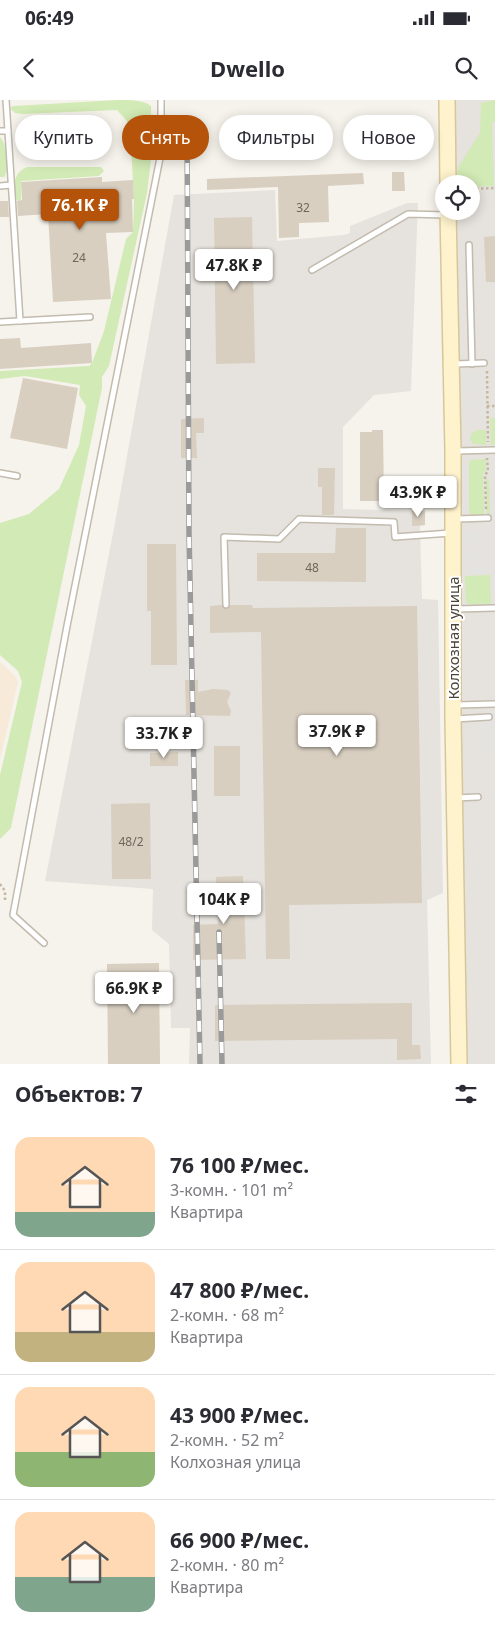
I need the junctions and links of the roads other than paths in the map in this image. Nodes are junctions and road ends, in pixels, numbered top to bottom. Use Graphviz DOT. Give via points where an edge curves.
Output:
graph roads {
  1 [pos="6,100"];
  2 [pos="161,100"];
  3 [pos="447,100"];
  4 [pos="8,130"];
  5 [pos="0,131"];
  6 [pos="448,175"];
  7 [pos="12,185"];
  8 [pos="0,186"];
  9 [pos="435,213"];
  10 [pos="448,220"];
  11 [pos="469,245"];
  12 [pos="312,270"];
  13 [pos="90,317"];
  14 [pos="20,321"];
  15 [pos="0,322"];
  16 [pos="484,363"];
  17 [pos="451,364"];
  18 [pos="472,364"];
  19 [pos="495,450"];
  20 [pos="453,451"];
  21 [pos="0,472"];
  22 [pos="17,476"];
  23 [pos="487,518"];
  24 [pos="452,526"];
  25 [pos="226,605"];
  26 [pos="495,608"];
  27 [pos="453,609"];
  28 [pos="495,704"];
  29 [pos="453,712"];
  30 [pos="489,717"];
  31 [pos="478,797"];
  32 [pos="454,798"];
  33 [pos="44,943"];
  34 [pos="459,1064"];
  1 -- 4 [label="lane"];
  2 -- 33 [label="lane" via="161,153 13,915"];
  3 -- 6 [label="street"];
  4 -- 5 [label="lane"];
  4 -- 7 [label="lane"];
  7 -- 8 [label="lane"];
  7 -- 14 [label="lane"];
  9 -- 12 [label="lane" via="408,214"];
  10 -- 17 [label="street, Колхозная улица"];
  11 -- 18 [label="lane"];
  13 -- 14 [label="lane"];
  14 -- 15 [label="lane"];
  16 -- 18 [label="lane"];
  17 -- 18 [label="lane"];
  17 -- 20 [label="street, Колхозная улица"];
  19 -- 20 [label="lane"];
  20 -- 24 [label="street, Колхозная улица"];
  21 -- 22 [label="lane"];
  23 -- 24 [label="lane"];
  24 -- 25 [label="lane" via="395,537 394,522 299,519 279,538 224,537"];
  24 -- 27 [label="street, Колхозная улица"];
  26 -- 27 [label="lane"];
  27 -- 29 [label="street, Колхозная улица"];
  28 -- 29 [label="lane"];
  29 -- 30 [label="lane"];
  29 -- 32 [label="street, Колхозная улица"];
  31 -- 32 [label="lane"];
  32 -- 34 [label="street, Колхозная улица"];
}
